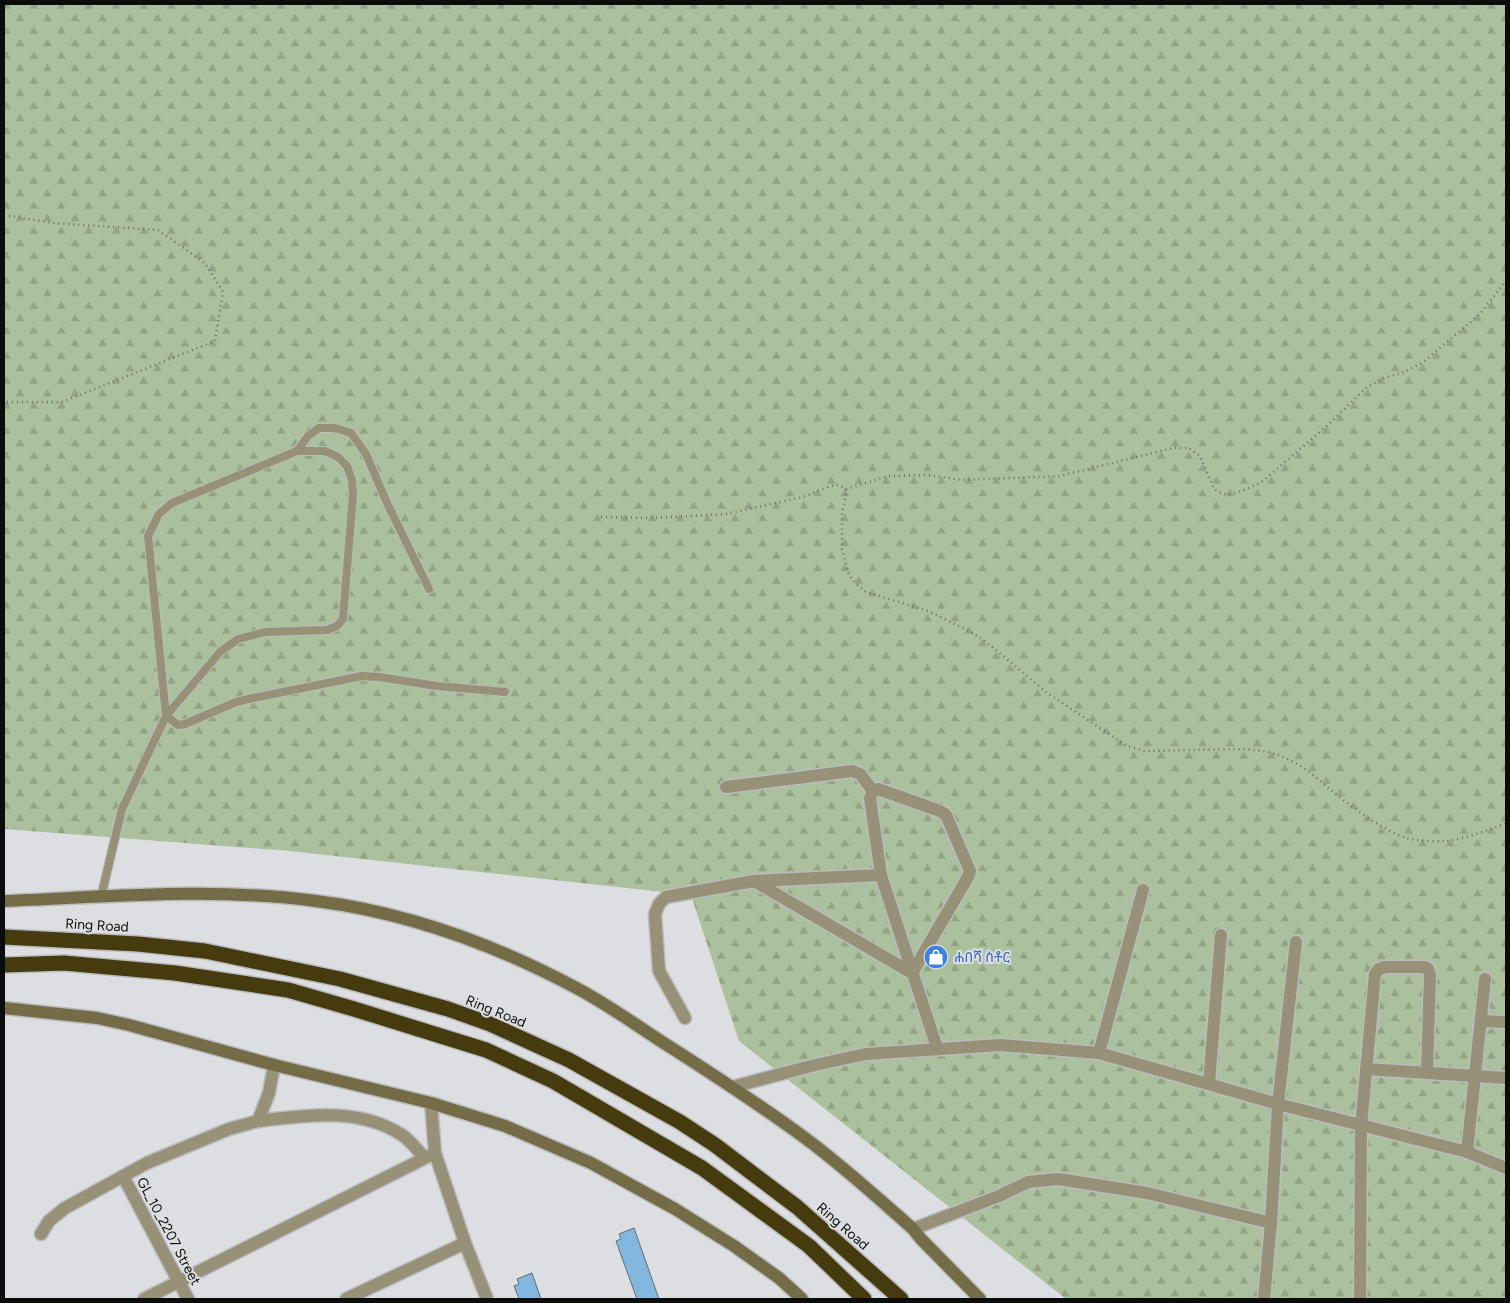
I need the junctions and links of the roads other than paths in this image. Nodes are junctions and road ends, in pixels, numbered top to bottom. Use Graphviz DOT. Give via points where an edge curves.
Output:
graph roads {
  1 [pos="297,451"];
  2 [pos="429,589"];
  3 [pos="506,692"];
  4 [pos="166,716"];
  5 [pos="726,787"];
  6 [pos="873,791"];
  7 [pos="881,875"];
  8 [pos="754,881"];
  9 [pos="1143,890"];
  10 [pos="101,897"];
  11 [pos="4,901"];
  12 [pos="1222,935"];
  13 [pos="4,937"];
  14 [pos="1296,942"];
  15 [pos="4,965"];
  16 [pos="912,973"];
  17 [pos="1485,979"];
  18 [pos="4,1008"];
  19 [pos="685,1018"];
  20 [pos="1481,1021"];
  21 [pos="1506,1022"];
  22 [pos="936,1048"];
  23 [pos="1098,1053"];
  24 [pos="274,1065"];
  25 [pos="1366,1069"];
  26 [pos="1427,1073"];
  27 [pos="1475,1076"];
  28 [pos="1506,1078"];
  29 [pos="1209,1084"];
  30 [pos="732,1087"];
  31 [pos="430,1103"];
  32 [pos="1278,1104"];
  33 [pos="258,1121"];
  34 [pos="1361,1126"];
  35 [pos="1468,1152"];
  36 [pos="429,1155"];
  37 [pos="1506,1168"];
  38 [pos="123,1176"];
  39 [pos="1271,1223"];
  40 [pos="913,1229"];
  41 [pos="41,1234"];
  42 [pos="465,1243"];
  43 [pos="179,1282"];
  44 [pos="144,1299"];
  45 [pos="188,1299"];
  46 [pos="346,1299"];
  47 [pos="487,1299"];
  48 [pos="802,1299"];
  49 [pos="864,1299"];
  50 [pos="901,1299"];
  51 [pos="980,1299"];
  52 [pos="1264,1299"];
  53 [pos="1360,1299"];
  1 -- 2 [label="lane" via="319,428 351,433 366,454"];
  1 -- 4 [label="lane" via="172,503 158,514 151,528 148,536"];
  1 -- 4 [label="lane" via="325,451 338,457 347,466 352,480 343,618 337,626 327,630 265,632 238,639 220,652"];
  3 -- 4 [label="lane" via="362,676 236,702 185,724 178,725"];
  4 -- 10 [label="lane" via="122,810"];
  5 -- 6 [label="street" via="852,771 860,774"];
  6 -- 7 [label="street" via="870,798"];
  6 -- 16 [label="street" via="878,788 946,815 970,871"];
  7 -- 8 [label="street"];
  7 -- 16 [label="street"];
  8 -- 16 [label="street"];
  8 -- 19 [label="street" via="666,897 659,904 655,914 659,971"];
  9 -- 23 [label="street"];
  10 -- 11 [label="main road"];
  10 -- 30 [label="main road" via="276,896 380,912 444,930 512,956 584,992"];
  12 -- 29 [label="street"];
  13 -- 50 [label="highway, Ring Road" via="205,951 340,979 490,1024 569,1060 687,1126 797,1207"];
  14 -- 32 [label="street"];
  15 -- 49 [label="highway" via="64,963 175,972 288,990 486,1050 553,1080 702,1168 809,1246"];
  16 -- 22 [label="street"];
  17 -- 20 [label="street"];
  18 -- 24 [label="main road" via="97,1018"];
  20 -- 21 [label="street"];
  20 -- 27 [label="street"];
  22 -- 23 [label="street" via="1000,1045"];
  22 -- 30 [label="street" via="866,1054"];
  23 -- 29 [label="street"];
  24 -- 31 [label="main road"];
  24 -- 33 [label="street" via="269,1094"];
  25 -- 26 [label="street"];
  25 -- 26 [label="street" via="1375,974 1385,967 1425,967 1430,974"];
  25 -- 34 [label="street"];
  26 -- 27 [label="street"];
  27 -- 28 [label="street"];
  27 -- 35 [label="street"];
  29 -- 32 [label="street"];
  30 -- 40 [label="main road" via="807,1139"];
  31 -- 36 [label="street"];
  31 -- 48 [label="main road" via="505,1126 591,1163 734,1246"];
  32 -- 34 [label="street"];
  32 -- 39 [label="street"];
  33 -- 36 [label="street" via="311,1115 360,1118 382,1124"];
  33 -- 38 [label="street" via="229,1129"];
  34 -- 35 [label="street"];
  34 -- 53 [label="street"];
  35 -- 37 [label="street"];
  36 -- 42 [label="street"];
  36 -- 43 [label="street"];
  38 -- 41 [label="street" via="65,1208 49,1221"];
  38 -- 43 [label="street, GL_10_2207 Street"];
  39 -- 40 [label="street" via="1147,1193 1058,1179 1028,1182"];
  39 -- 52 [label="street"];
  40 -- 51 [label="main road"];
  42 -- 46 [label="street"];
  42 -- 47 [label="street"];
  43 -- 44 [label="street"];
  43 -- 45 [label="street, GL_10_2207 Street"];
}
